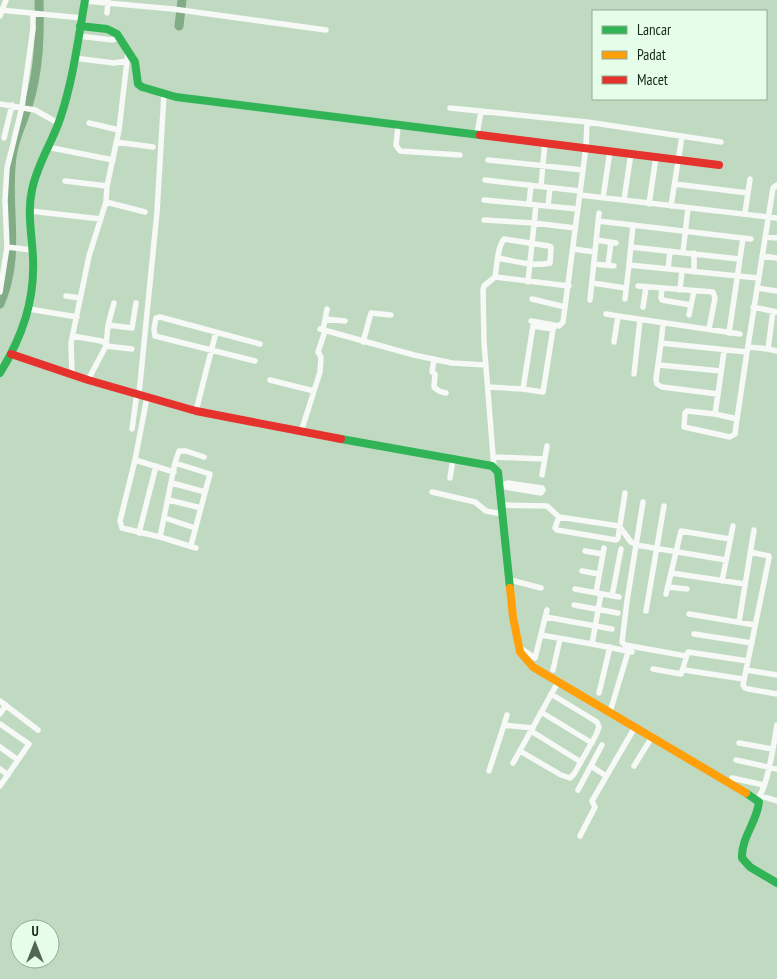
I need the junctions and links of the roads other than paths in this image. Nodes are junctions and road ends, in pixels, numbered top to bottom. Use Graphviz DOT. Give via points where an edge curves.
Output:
graph roads {
  1 [pos="163,0"];
  2 [pos="85,1"];
  3 [pos="4,2"];
  4 [pos="108,2"];
  5 [pos="162,8"];
  6 [pos="1,12"];
  7 [pos="107,13"];
  8 [pos="34,14"];
  9 [pos="81,22"];
  10 [pos="326,30"];
  11 [pos="78,36"];
  12 [pos="119,38"];
  13 [pos="129,51"];
  14 [pos="74,58"];
  15 [pos="127,61"];
  16 [pos="165,94"];
  17 [pos="0,104"];
  18 [pos="12,105"];
  19 [pos="23,107"];
  20 [pos="450,108"];
  21 [pos="481,111"];
  22 [pos="587,122"];
  23 [pos="58,123"];
  24 [pos="89,123"];
  25 [pos="398,126"];
  26 [pos="119,130"];
  27 [pos="477,134"];
  28 [pos="682,136"];
  29 [pos="4,138"];
  30 [pos="116,142"];
  31 [pos="545,142"];
  32 [pos="721,142"];
  33 [pos="47,147"];
  34 [pos="153,147"];
  35 [pos="586,147"];
  36 [pos="610,151"];
  37 [pos="631,153"];
  38 [pos="460,155"];
  39 [pos="656,157"];
  40 [pos="112,160"];
  41 [pos="488,160"];
  42 [pos="679,160"];
  43 [pos="719,165"];
  44 [pos="543,166"];
  45 [pos="583,170"];
  46 [pos="750,179"];
  47 [pos="485,180"];
  48 [pos="65,181"];
  49 [pos="675,184"];
  50 [pos="531,185"];
  51 [pos="777,185"];
  52 [pos="107,186"];
  53 [pos="540,186"];
  54 [pos="550,188"];
  55 [pos="580,193"];
  56 [pos="748,193"];
  57 [pos="603,198"];
  58 [pos="484,200"];
  59 [pos="624,200"];
  60 [pos="106,202"];
  61 [pos="649,204"];
  62 [pos="533,205"];
  63 [pos="548,206"];
  64 [pos="672,206"];
  65 [pos="688,208"];
  66 [pos="578,209"];
  67 [pos="30,212"];
  68 [pos="145,212"];
  69 [pos="599,213"];
  70 [pos="746,213"];
  71 [pos="768,217"];
  72 [pos="777,218"];
  73 [pos="101,219"];
  74 [pos="484,220"];
  75 [pos="598,221"];
  76 [pos="534,222"];
  77 [pos="633,225"];
  78 [pos="575,228"];
  79 [pos="686,231"];
  80 [pos="765,237"];
  81 [pos="743,238"];
  82 [pos="777,238"];
  83 [pos="751,239"];
  84 [pos="596,240"];
  85 [pos="533,243"];
  86 [pos="8,247"];
  87 [pos="630,247"];
  88 [pos="573,249"];
  89 [pos="32,250"];
  90 [pos="670,251"];
  91 [pos="595,252"];
  92 [pos="684,252"];
  93 [pos="694,253"];
  94 [pos="762,256"];
  95 [pos="498,258"];
  96 [pos="777,258"];
  97 [pos="739,259"];
  98 [pos="531,264"];
  99 [pos="594,264"];
  100 [pos="629,265"];
  101 [pos="668,269"];
  102 [pos="682,271"];
  103 [pos="694,272"];
  104 [pos="496,277"];
  105 [pos="736,277"];
  106 [pos="758,278"];
  107 [pos="528,282"];
  108 [pos="592,283"];
  109 [pos="569,286"];
  110 [pos="638,286"];
  111 [pos="646,287"];
  112 [pos="626,288"];
  113 [pos="662,288"];
  114 [pos="757,288"];
  115 [pos="680,290"];
  116 [pos="694,291"];
  117 [pos="777,291"];
  118 [pos="0,292"];
  119 [pos="66,296"];
  120 [pos="80,298"];
  121 [pos="626,299"];
  122 [pos="532,300"];
  123 [pos="590,300"];
  124 [pos="136,302"];
  125 [pos="114,303"];
  126 [pos="691,305"];
  127 [pos="565,307"];
  128 [pos="643,307"];
  129 [pos="753,307"];
  130 [pos="29,309"];
  131 [pos="327,309"];
  132 [pos="775,312"];
  133 [pos="606,314"];
  134 [pos="391,315"];
  135 [pos="689,315"];
  136 [pos="618,316"];
  137 [pos="77,317"];
  138 [pos="325,319"];
  139 [pos="640,320"];
  140 [pos="345,321"];
  141 [pos="531,321"];
  142 [pos="663,324"];
  143 [pos="108,325"];
  144 [pos="709,329"];
  145 [pos="323,330"];
  146 [pos="774,330"];
  147 [pos="216,332"];
  148 [pos="729,333"];
  149 [pos="740,334"];
  150 [pos="73,336"];
  151 [pos="363,342"];
  152 [pos="614,342"];
  153 [pos="661,343"];
  154 [pos="260,344"];
  155 [pos="107,345"];
  156 [pos="132,349"];
  157 [pos="768,349"];
  158 [pos="211,350"];
  159 [pos="724,350"];
  160 [pos="747,350"];
  161 [pos="777,351"];
  162 [pos="11,354"];
  163 [pos="434,359"];
  164 [pos="255,361"];
  165 [pos="2,362"];
  166 [pos="486,365"];
  167 [pos="659,365"];
  168 [pos="721,371"];
  169 [pos="0,373"];
  170 [pos="72,373"];
  171 [pos="634,374"];
  172 [pos="88,380"];
  173 [pos="270,380"];
  174 [pos="488,386"];
  175 [pos="523,389"];
  176 [pos="314,391"];
  177 [pos="446,393"];
  178 [pos="138,394"];
  179 [pos="718,394"];
  180 [pos="147,397"];
  181 [pos="196,411"];
  182 [pos="715,414"];
  183 [pos="736,418"];
  184 [pos="132,428"];
  185 [pos="301,432"];
  186 [pos="547,446"];
  187 [pos="204,457"];
  188 [pos="494,457"];
  189 [pos="453,459"];
  190 [pos="544,459"];
  191 [pos="135,460"];
  192 [pos="175,463"];
  193 [pos="156,466"];
  194 [pos="494,468"];
  195 [pos="174,472"];
  196 [pos="542,475"];
  197 [pos="450,478"];
  198 [pos="172,483"];
  199 [pos="502,485"];
  200 [pos="205,492"];
  201 [pos="432,492"];
  202 [pos="625,493"];
  203 [pos="168,500"];
  204 [pos="643,502"];
  205 [pos="502,505"];
  206 [pos="664,506"];
  207 [pos="201,508"];
  208 [pos="503,514"];
  209 [pos="559,517"];
  210 [pos="164,518"];
  211 [pos="620,526"];
  212 [pos="733,526"];
  213 [pos="195,528"];
  214 [pos="754,530"];
  215 [pos="140,533"];
  216 [pos="160,537"];
  217 [pos="730,539"];
  218 [pos="636,545"];
  219 [pos="657,549"];
  220 [pos="620,550"];
  221 [pos="586,551"];
  222 [pos="675,551"];
  223 [pos="750,552"];
  224 [pos="726,560"];
  225 [pos="582,571"];
  226 [pos="671,573"];
  227 [pos="599,574"];
  228 [pos="510,580"];
  229 [pos="722,581"];
  230 [pos="745,584"];
  231 [pos="668,587"];
  232 [pos="541,588"];
  233 [pos="575,589"];
  234 [pos="687,589"];
  235 [pos="599,593"];
  236 [pos="666,594"];
  237 [pos="612,596"];
  238 [pos="619,597"];
  239 [pos="574,605"];
  240 [pos="599,608"];
  241 [pos="646,611"];
  242 [pos="618,613"];
  243 [pos="689,614"];
  244 [pos="738,622"];
  245 [pos="756,625"];
  246 [pos="596,626"];
  247 [pos="612,629"];
  248 [pos="694,634"];
  249 [pos="541,635"];
  250 [pos="560,639"];
  251 [pos="752,643"];
  252 [pos="592,644"];
  253 [pos="519,647"];
  254 [pos="610,647"];
  255 [pos="686,656"];
  256 [pos="748,661"];
  257 [pos="653,669"];
  258 [pos="553,670"];
  259 [pos="684,670"];
  260 [pos="746,670"];
  261 [pos="777,675"];
  262 [pos="743,679"];
  263 [pos="558,682"];
  264 [pos="600,693"];
  265 [pos="551,694"];
  266 [pos="777,694"];
  267 [pos="0,701"];
  268 [pos="6,705"];
  269 [pos="541,712"];
  270 [pos="610,712"];
  271 [pos="0,714"];
  272 [pos="507,715"];
  273 [pos="0,724"];
  274 [pos="504,725"];
  275 [pos="777,725"];
  276 [pos="635,726"];
  277 [pos="38,730"];
  278 [pos="532,730"];
  279 [pos="652,736"];
  280 [pos="592,743"];
  281 [pos="739,743"];
  282 [pos="602,745"];
  283 [pos="0,747"];
  284 [pos="772,749"];
  285 [pos="520,751"];
  286 [pos="18,760"];
  287 [pos="736,760"];
  288 [pos="581,762"];
  289 [pos="513,763"];
  290 [pos="591,766"];
  291 [pos="634,766"];
  292 [pos="769,767"];
  293 [pos="0,769"];
  294 [pos="777,769"];
  295 [pos="489,771"];
  296 [pos="8,775"];
  297 [pos="606,776"];
  298 [pos="732,778"];
  299 [pos="764,785"];
  300 [pos="0,786"];
  301 [pos="578,790"];
  302 [pos="759,798"];
  303 [pos="777,801"];
  304 [pos="580,836"];
  305 [pos="777,884"];
  1 -- 5 [label="street"];
  2 -- 4 [label="street"];
  2 -- 9 [label="street"];
  3 -- 6 [label="street"];
  4 -- 5 [label="street"];
  4 -- 7 [label="street"];
  5 -- 10 [label="street"];
  6 -- 8 [label="street"];
  8 -- 9 [label="street"];
  8 -- 19 [label="street"];
  9 -- 11 [label="street"];
  9 -- 12 [label="street" via="115,32"];
  11 -- 12 [label="street"];
  11 -- 14 [label="street"];
  12 -- 13 [label="street"];
  13 -- 15 [label="street"];
  13 -- 16 [label="street" via="135,62 138,84"];
  14 -- 15 [label="street" via="114,63"];
  14 -- 23 [label="street" via="66,101"];
  15 -- 26 [label="street"];
  16 -- 25 [label="street"];
  16 -- 178 [label="street" via="157,212"];
  17 -- 18 [label="street"];
  18 -- 19 [label="street"];
  18 -- 29 [label="street"];
  19 -- 23 [label="street"];
  19 -- 86 [label="street" via="7,168"];
  20 -- 21 [label="street"];
  21 -- 22 [label="street"];
  21 -- 27 [label="street"];
  22 -- 28 [label="street"];
  22 -- 35 [label="street"];
  23 -- 33 [label="street"];
  24 -- 26 [label="street"];
  25 -- 27 [label="street"];
  25 -- 38 [label="street" via="396,145 400,151"];
  26 -- 30 [label="street"];
  27 -- 31 [label="street"];
  28 -- 32 [label="street"];
  28 -- 42 [label="street"];
  30 -- 34 [label="street"];
  30 -- 40 [label="street"];
  31 -- 35 [label="street"];
  31 -- 44 [label="street"];
  33 -- 40 [label="street"];
  33 -- 67 [label="street" via="34,180"];
  35 -- 36 [label="street"];
  35 -- 45 [label="street"];
  36 -- 37 [label="street"];
  36 -- 57 [label="street"];
  37 -- 39 [label="street"];
  37 -- 59 [label="street"];
  39 -- 42 [label="street"];
  39 -- 61 [label="street"];
  40 -- 52 [label="street"];
  41 -- 44 [label="street"];
  42 -- 43 [label="street"];
  42 -- 49 [label="street"];
  44 -- 45 [label="street"];
  44 -- 53 [label="street"];
  45 -- 55 [label="street"];
  46 -- 56 [label="street"];
  47 -- 50 [label="street"];
  48 -- 52 [label="street"];
  49 -- 56 [label="street"];
  49 -- 64 [label="street"];
  50 -- 53 [label="street"];
  50 -- 62 [label="street"];
  51 -- 71 [label="street" via="773,188"];
  52 -- 60 [label="street"];
  53 -- 54 [label="street"];
  54 -- 55 [label="street"];
  54 -- 63 [label="street"];
  55 -- 57 [label="street"];
  55 -- 66 [label="street"];
  56 -- 70 [label="street"];
  57 -- 59 [label="street"];
  58 -- 62 [label="street"];
  59 -- 61 [label="street"];
  60 -- 68 [label="street"];
  60 -- 73 [label="street"];
  61 -- 64 [label="street"];
  62 -- 63 [label="street"];
  62 -- 76 [label="street"];
  63 -- 66 [label="street"];
  64 -- 65 [label="street"];
  65 -- 70 [label="street"];
  65 -- 79 [label="street"];
  66 -- 78 [label="street"];
  67 -- 73 [label="street"];
  67 -- 89 [label="street"];
  69 -- 75 [label="street"];
  70 -- 71 [label="street"];
  71 -- 72 [label="street"];
  71 -- 80 [label="street"];
  73 -- 120 [label="street"];
  74 -- 76 [label="street"];
  75 -- 77 [label="street"];
  75 -- 84 [label="street"];
  76 -- 78 [label="street"];
  76 -- 85 [label="street"];
  77 -- 79 [label="street"];
  77 -- 87 [label="street"];
  78 -- 88 [label="street"];
  79 -- 81 [label="street"];
  79 -- 92 [label="street"];
  80 -- 82 [label="street"];
  80 -- 94 [label="street"];
  81 -- 83 [label="street"];
  81 -- 97 [label="street"];
  84 -- 91 [label="street"];
  84 -- 99 [label="street" via="614,242 611,266"];
  85 -- 95 [label="street" via="504,239"];
  85 -- 98 [label="street"];
  85 -- 98 [label="street" via="549,246 552,251 550,263"];
  86 -- 89 [label="street"];
  86 -- 118 [label="street"];
  87 -- 90 [label="street"];
  87 -- 100 [label="street"];
  88 -- 91 [label="street"];
  88 -- 109 [label="street"];
  89 -- 130 [label="street" via="33,281"];
  90 -- 92 [label="street"];
  90 -- 101 [label="street"];
  91 -- 99 [label="street"];
  92 -- 93 [label="street"];
  93 -- 97 [label="street"];
  93 -- 103 [label="street"];
  94 -- 96 [label="street"];
  94 -- 106 [label="street"];
  95 -- 98 [label="street"];
  95 -- 104 [label="street"];
  97 -- 105 [label="street"];
  98 -- 107 [label="street"];
  99 -- 108 [label="street"];
  100 -- 101 [label="street"];
  100 -- 112 [label="street"];
  101 -- 102 [label="street"];
  102 -- 103 [label="street"];
  102 -- 115 [label="street"];
  103 -- 105 [label="street"];
  104 -- 107 [label="street"];
  104 -- 166 [label="street" via="483,290"];
  105 -- 106 [label="street"];
  105 -- 148 [label="street"];
  106 -- 114 [label="street"];
  107 -- 109 [label="street"];
  108 -- 112 [label="street"];
  108 -- 123 [label="street"];
  109 -- 127 [label="street"];
  110 -- 111 [label="street"];
  111 -- 113 [label="street"];
  111 -- 128 [label="street"];
  112 -- 121 [label="street"];
  113 -- 115 [label="street"];
  113 -- 126 [label="street" via="662,300"];
  114 -- 117 [label="street"];
  114 -- 129 [label="street"];
  115 -- 116 [label="street"];
  116 -- 126 [label="street"];
  116 -- 144 [label="street" via="715,294"];
  119 -- 120 [label="street"];
  120 -- 137 [label="street"];
  122 -- 127 [label="street"];
  124 -- 143 [label="street" via="132,328"];
  125 -- 143 [label="street"];
  126 -- 135 [label="street"];
  127 -- 141 [label="street" via="563,322 559,326"];
  129 -- 132 [label="street"];
  129 -- 160 [label="street"];
  130 -- 137 [label="street"];
  130 -- 162 [label="street"];
  131 -- 138 [label="street"];
  132 -- 146 [label="street"];
  133 -- 136 [label="street"];
  134 -- 151 [label="street" via="371,313"];
  136 -- 139 [label="street"];
  136 -- 152 [label="street"];
  137 -- 150 [label="street"];
  138 -- 140 [label="street"];
  138 -- 145 [label="street"];
  139 -- 142 [label="street"];
  139 -- 171 [label="street"];
  142 -- 144 [label="street"];
  142 -- 153 [label="street"];
  143 -- 155 [label="street"];
  144 -- 148 [label="street"];
  145 -- 151 [label="street"];
  145 -- 176 [label="street" via="318,352 321,362"];
  146 -- 157 [label="street"];
  147 -- 154 [label="street"];
  147 -- 158 [label="street"];
  147 -- 158 [label="street" via="156,318 155,336"];
  148 -- 149 [label="street"];
  150 -- 155 [label="street"];
  150 -- 170 [label="street"];
  151 -- 163 [label="street"];
  153 -- 159 [label="street"];
  153 -- 167 [label="street"];
  155 -- 156 [label="street"];
  155 -- 172 [label="street"];
  157 -- 160 [label="street"];
  157 -- 161 [label="street"];
  158 -- 164 [label="street"];
  158 -- 181 [label="street"];
  159 -- 160 [label="street"];
  159 -- 168 [label="street"];
  160 -- 183 [label="street"];
  162 -- 165 [label="street"];
  162 -- 170 [label="street"];
  163 -- 166 [label="street"];
  163 -- 177 [label="street" via="434,387"];
  165 -- 169 [label="street"];
  166 -- 174 [label="street"];
  167 -- 168 [label="street"];
  167 -- 179 [label="street" via="657,384 662,387"];
  168 -- 179 [label="street"];
  170 -- 172 [label="street"];
  172 -- 178 [label="street"];
  173 -- 176 [label="street"];
  174 -- 175 [label="street"];
  174 -- 188 [label="street"];
  175 -- 175 [label="street" via="534,326 553,329 543,392"];
  176 -- 185 [label="street"];
  178 -- 180 [label="street"];
  178 -- 184 [label="street"];
  179 -- 182 [label="street"];
  180 -- 181 [label="street"];
  180 -- 191 [label="street"];
  181 -- 185 [label="street"];
  182 -- 183 [label="street"];
  182 -- 183 [label="street" via="686,411 684,427 730,437 735,434"];
  185 -- 189 [label="street"];
  186 -- 190 [label="street"];
  187 -- 192 [label="street" via="179,451"];
  188 -- 190 [label="street"];
  188 -- 194 [label="street"];
  189 -- 194 [label="street"];
  189 -- 197 [label="street"];
  190 -- 196 [label="street"];
  191 -- 193 [label="street"];
  191 -- 215 [label="street" via="120,526"];
  192 -- 195 [label="street"];
  192 -- 200 [label="street" via="210,474"];
  193 -- 195 [label="street"];
  193 -- 215 [label="street"];
  194 -- 199 [label="street"];
  195 -- 198 [label="street"];
  198 -- 200 [label="street"];
  198 -- 203 [label="street"];
  199 -- 199 [label="street" via="507,483 543,490 541,493"];
  199 -- 205 [label="street"];
  200 -- 207 [label="street"];
  201 -- 208 [label="street" via="475,502 486,511"];
  202 -- 211 [label="street"];
  203 -- 207 [label="street"];
  203 -- 210 [label="street"];
  204 -- 218 [label="street"];
  205 -- 208 [label="street"];
  205 -- 209 [label="street" via="547,506"];
  206 -- 219 [label="street"];
  207 -- 213 [label="street"];
  208 -- 228 [label="street"];
  209 -- 211 [label="street"];
  209 -- 211 [label="street" via="557,530 612,540 618,538"];
  210 -- 213 [label="street"];
  210 -- 216 [label="street"];
  211 -- 218 [label="street"];
  212 -- 217 [label="street"];
  213 -- 216 [label="street" via="193,547"];
  214 -- 223 [label="street"];
  215 -- 216 [label="street"];
  217 -- 222 [label="street" via="683,531"];
  217 -- 224 [label="street"];
  218 -- 219 [label="street"];
  218 -- 255 [label="street" via="622,644"];
  219 -- 222 [label="street"];
  219 -- 241 [label="street"];
  220 -- 237 [label="street"];
  221 -- 227 [label="street" via="603,551"];
  222 -- 224 [label="street"];
  222 -- 226 [label="street"];
  223 -- 230 [label="street"];
  223 -- 245 [label="street" via="769,556"];
  224 -- 229 [label="street"];
  225 -- 227 [label="street"];
  226 -- 229 [label="street"];
  226 -- 231 [label="street"];
  227 -- 235 [label="street"];
  228 -- 232 [label="street"];
  228 -- 253 [label="street"];
  229 -- 230 [label="street"];
  230 -- 244 [label="street"];
  231 -- 234 [label="street"];
  231 -- 236 [label="street"];
  233 -- 235 [label="street"];
  235 -- 237 [label="street"];
  235 -- 240 [label="street"];
  237 -- 238 [label="street"];
  239 -- 240 [label="street"];
  240 -- 242 [label="street"];
  240 -- 246 [label="street"];
  243 -- 244 [label="street"];
  244 -- 245 [label="street"];
  245 -- 251 [label="street"];
  246 -- 247 [label="street"];
  246 -- 249 [label="street" via="546,613"];
  246 -- 252 [label="street"];
  248 -- 251 [label="street"];
  249 -- 250 [label="street"];
  249 -- 253 [label="street" via="535,658"];
  250 -- 252 [label="street"];
  250 -- 258 [label="street"];
  251 -- 256 [label="street"];
  252 -- 254 [label="street"];
  253 -- 263 [label="street" via="533,667"];
  254 -- 264 [label="street"];
  254 -- 270 [label="street" via="630,652"];
  255 -- 256 [label="street" via="688,652"];
  255 -- 259 [label="street"];
  256 -- 260 [label="street"];
  257 -- 259 [label="street" via="682,674"];
  259 -- 262 [label="street"];
  260 -- 261 [label="street"];
  260 -- 262 [label="street"];
  262 -- 266 [label="street" via="744,688"];
  263 -- 265 [label="street"];
  263 -- 270 [label="street"];
  265 -- 269 [label="street"];
  265 -- 280 [label="street" via="598,722 599,730"];
  267 -- 268 [label="street"];
  268 -- 271 [label="street"];
  268 -- 277 [label="street"];
  269 -- 278 [label="street"];
  269 -- 280 [label="street"];
  270 -- 276 [label="street"];
  272 -- 274 [label="street"];
  273 -- 286 [label="street" via="29,744"];
  274 -- 278 [label="street"];
  274 -- 295 [label="street"];
  275 -- 284 [label="street"];
  276 -- 279 [label="street"];
  276 -- 297 [label="street"];
  278 -- 285 [label="street"];
  278 -- 288 [label="street"];
  279 -- 291 [label="street"];
  279 -- 302 [label="street"];
  280 -- 288 [label="street"];
  281 -- 284 [label="street"];
  282 -- 290 [label="street"];
  283 -- 286 [label="street"];
  284 -- 292 [label="street"];
  285 -- 288 [label="street" via="568,778"];
  285 -- 289 [label="street"];
  286 -- 296 [label="street"];
  287 -- 292 [label="street"];
  290 -- 297 [label="street"];
  290 -- 301 [label="street"];
  292 -- 294 [label="street"];
  292 -- 299 [label="street"];
  293 -- 296 [label="street"];
  296 -- 300 [label="street"];
  297 -- 304 [label="street" via="592,801 595,807"];
  298 -- 299 [label="street"];
  299 -- 302 [label="street"];
  302 -- 303 [label="street"];
  302 -- 305 [label="street" via="759,811 742,848 742,859"];
}
